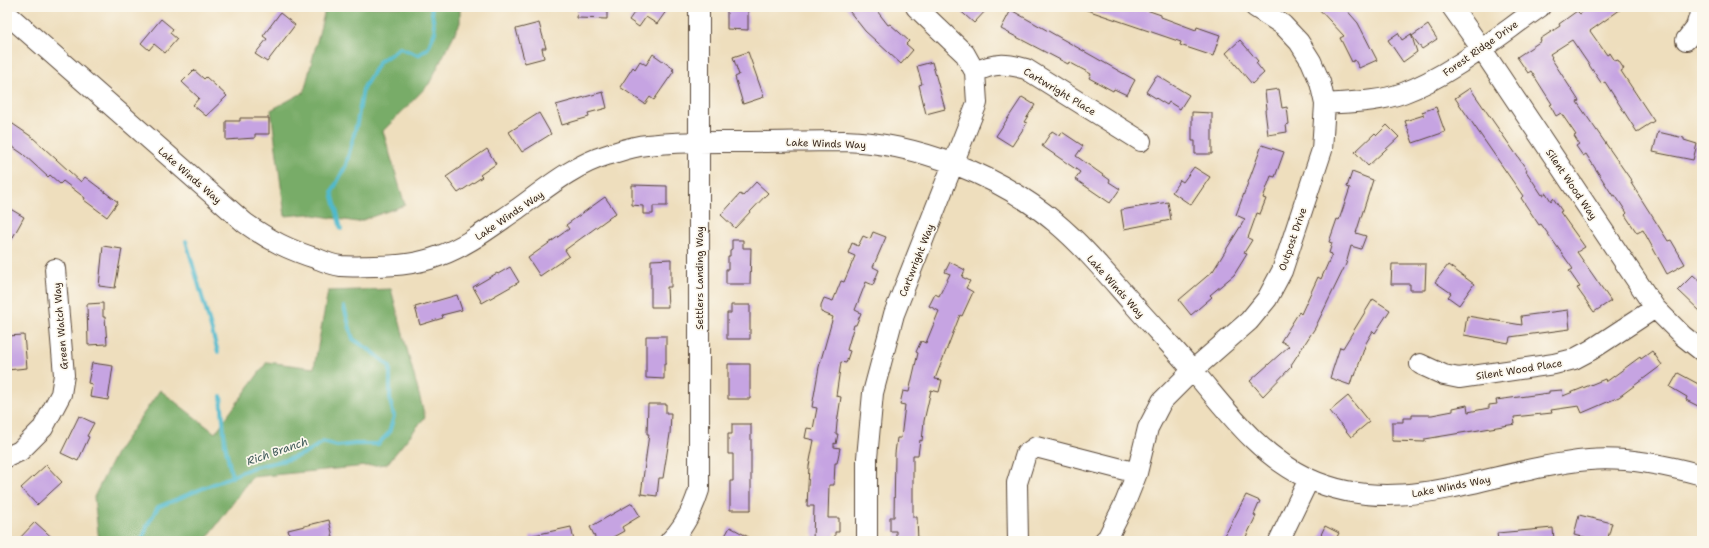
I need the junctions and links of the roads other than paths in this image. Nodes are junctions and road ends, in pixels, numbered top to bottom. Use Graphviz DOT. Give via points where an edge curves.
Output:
graph roads {
  1 [pos="699,7"];
  2 [pos="916,7"];
  3 [pos="1255,7"];
  4 [pos="1452,7"];
  5 [pos="1540,7"];
  6 [pos="1702,7"];
  7 [pos="7,14"];
  8 [pos="1686,40"];
  9 [pos="1481,48"];
  10 [pos="974,72"];
  11 [pos="1325,104"];
  12 [pos="1141,140"];
  13 [pos="699,142"];
  14 [pos="954,165"];
  15 [pos="55,270"];
  16 [pos="1655,308"];
  17 [pos="1702,351"];
  18 [pos="1420,364"];
  19 [pos="1193,370"];
  20 [pos="7,457"];
  21 [pos="1137,473"];
  22 [pos="1702,475"];
  23 [pos="1309,479"];
  24 [pos="670,541"];
  25 [pos="867,541"];
  26 [pos="1018,541"];
  27 [pos="1104,541"];
  28 [pos="1279,541"];
  1 -- 13 [label="street, Settlers Landing Way"];
  2 -- 10 [label="street, Cartwright Way" via="965,54"];
  3 -- 11 [label="street, Outpost Drive" via="1283,25 1299,42 1320,82"];
  4 -- 9 [label="street, Silent Wood Way"];
  5 -- 9 [label="street, Forest Ridge Drive"];
  6 -- 8 [label="street" via="1696,27"];
  7 -- 13 [label="street, Lake Winds Way" via="267,239 291,251 340,266 397,266 437,257 468,242 576,169 602,157 644,145"];
  9 -- 11 [label="street, Forest Ridge Drive" via="1441,76 1402,93 1375,100"];
  9 -- 16 [label="street, Silent Wood Way"];
  10 -- 12 [label="street, Cartwright Place" via="989,65 1011,64 1026,69"];
  10 -- 14 [label="street, Cartwright Way" via="977,103"];
  11 -- 19 [label="street, Outpost Drive" via="1322,150 1282,271 1266,299 1249,321"];
  13 -- 14 [label="street, Lake Winds Way" via="850,141 893,147"];
  13 -- 24 [label="street, Settlers Landing Way" via="699,490 693,509"];
  14 -- 19 [label="street, Lake Winds Way" via="1010,190 1055,222 1082,248"];
  14 -- 25 [label="street, Cartwright Way" via="894,314 873,393 866,458"];
  15 -- 20 [label="street, Green Watch Way" via="64,375 61,394 43,428 20,451"];
  16 -- 17 [label="street, Silent Wood Way"];
  16 -- 18 [label="street, Silent Wood Place" via="1591,350 1574,359 1554,364 1459,378 1444,375"];
  19 -- 21 [label="street, Outpost Drive" via="1162,401 1148,428"];
  19 -- 23 [label="street, Lake Winds Way" via="1230,417 1261,448 1284,466"];
  21 -- 26 [label="street" via="1036,447 1026,454 1017,483"];
  21 -- 27 [label="street, Outpost Drive"];
  22 -- 23 [label="street, Lake Winds Way" via="1674,467 1625,460 1591,460 1550,465 1422,493 1375,496 1351,493"];
  23 -- 28 [label="street"];
}
